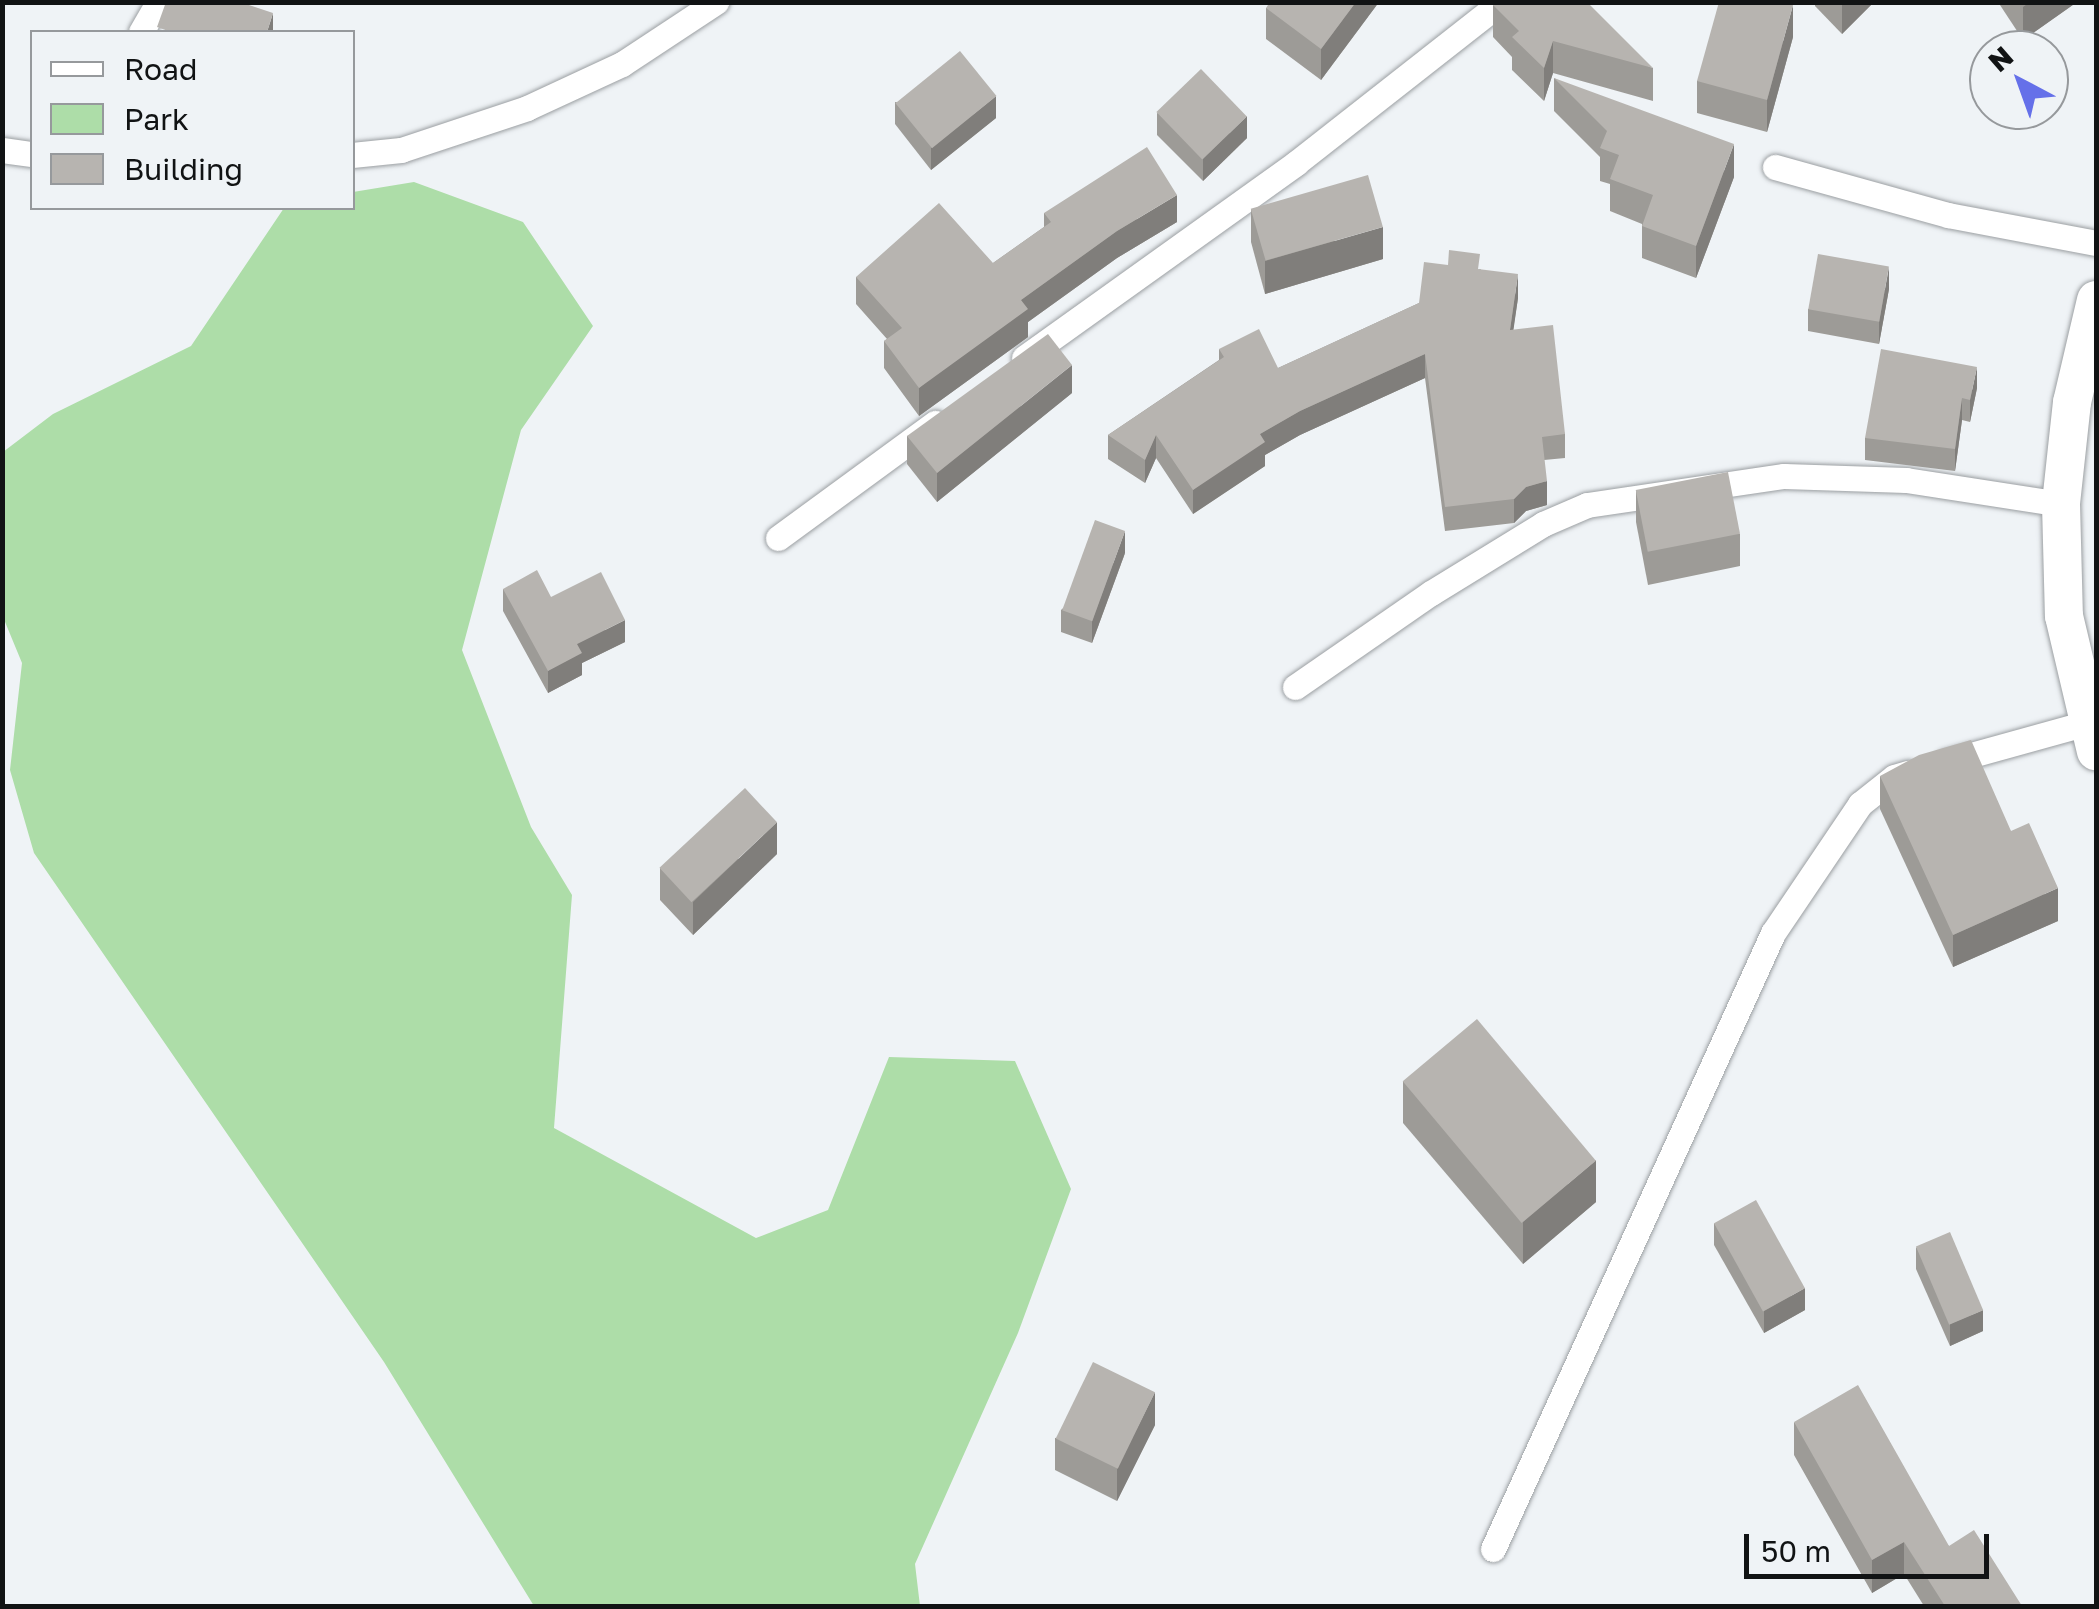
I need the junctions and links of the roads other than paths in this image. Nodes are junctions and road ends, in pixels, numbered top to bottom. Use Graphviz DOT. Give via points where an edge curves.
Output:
graph roads {
  1 [pos="158,2"];
  2 [pos="716,2"];
  3 [pos="1501,2"];
  4 [pos="142,30"];
  5 [pos="2,150"];
  6 [pos="30,154"];
  7 [pos="355,155"];
  8 [pos="1776,167"];
  9 [pos="2096,243"];
  10 [pos="2096,300"];
  11 [pos="1002,374"];
  12 [pos="954,410"];
  13 [pos="2061,504"];
  14 [pos="778,538"];
  15 [pos="1295,687"];
  16 [pos="2093,736"];
  17 [pos="1493,1549"];
  1 -- 4 [label="street"];
  2 -- 7 [label="street" via="622,64 527,108 401,150"];
  3 -- 11 [label="street" via="1296,163"];
  5 -- 6 [label="street"];
  8 -- 9 [label="street" via="1948,215"];
  10 -- 13 [label="main road" via="2072,402"];
  12 -- 14 [label="street"];
  13 -- 15 [label="street" via="1906,480 1784,476 1587,505 1447,583"];
  13 -- 16 [label="main road" via="2064,616"];
  16 -- 17 [label="street" via="1894,777 1860,804 1773,933"];
}
